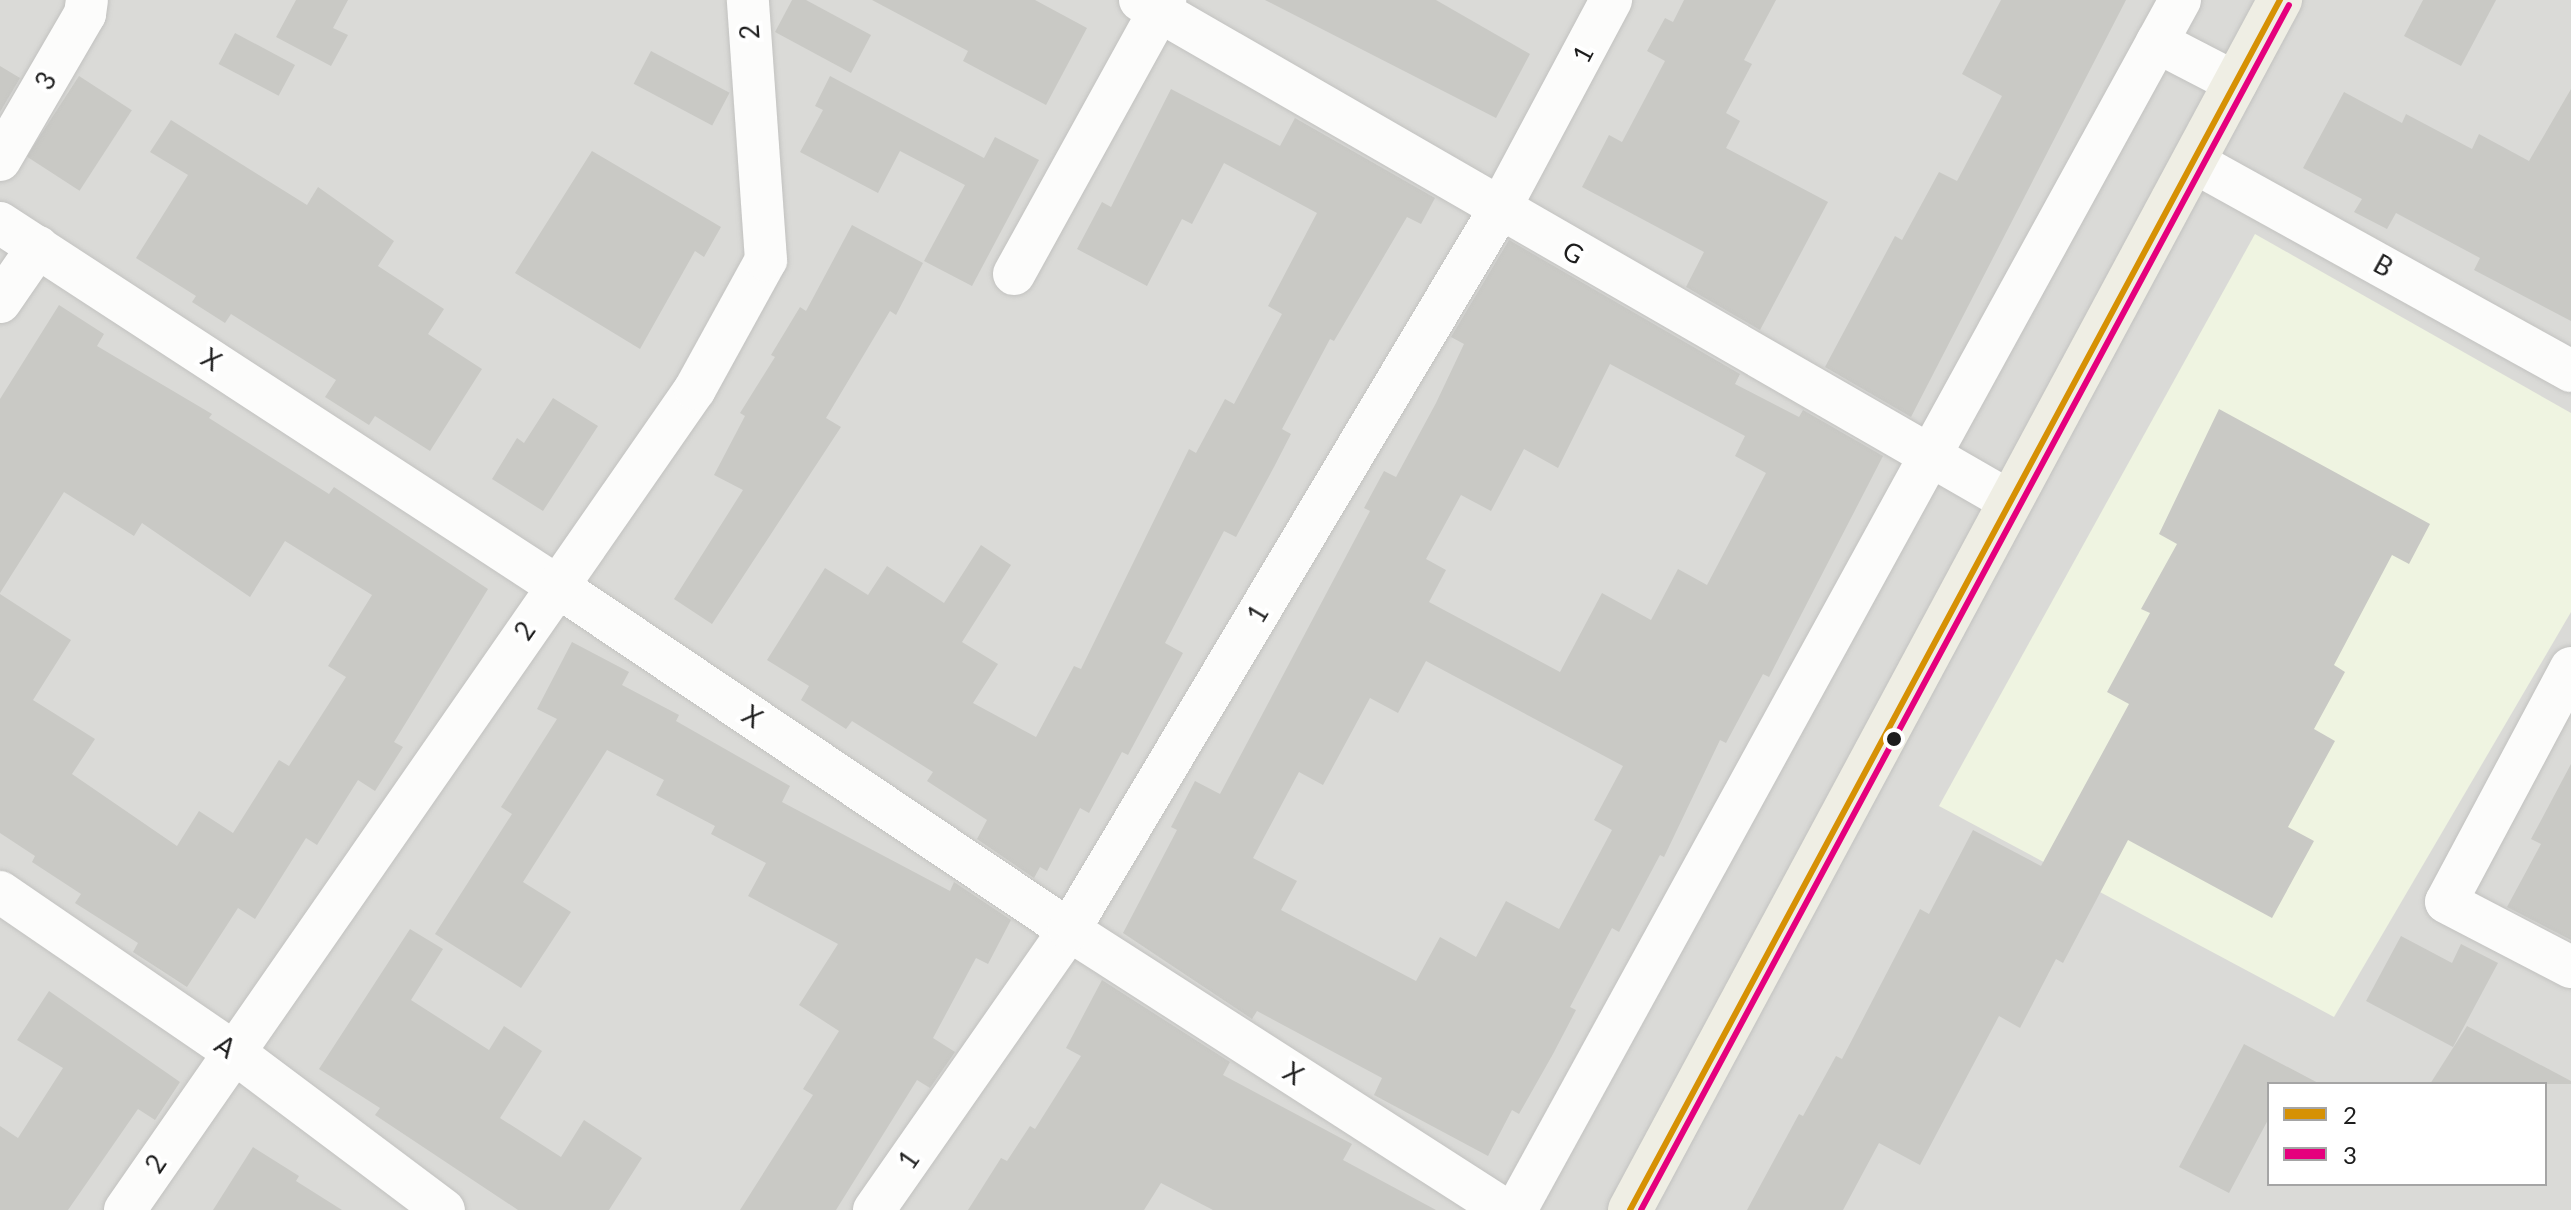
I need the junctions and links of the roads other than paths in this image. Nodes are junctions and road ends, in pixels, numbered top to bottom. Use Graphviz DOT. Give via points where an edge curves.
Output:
graph roads {
  1 [pos="748,0"];
  2 [pos="1611,0"];
  3 [pos="2180,0"];
  4 [pos="2280,0"];
  5 [pos="1155,3"];
  6 [pos="95,5"];
  7 [pos="2157,42"];
  8 [pos="2236,83"];
  9 [pos="0,160"];
  10 [pos="2194,162"];
  11 [pos="1499,210"];
  12 [pos="0,223"];
  13 [pos="38,247"];
  14 [pos="1014,274"];
  15 [pos="0,302"];
  16 [pos="2571,371"];
  17 [pos="1928,456"];
  18 [pos="2009,501"];
  19 [pos="557,586"];
  20 [pos="2571,668"];
  21 [pos="0,892"];
  22 [pos="1069,930"];
  23 [pos="2571,967"];
  24 [pos="232,1051"];
  25 [pos="125,1210"];
  26 [pos="444,1210"];
  27 [pos="874,1210"];
  28 [pos="1505,1210"];
  29 [pos="1516,1210"];
  30 [pos="1630,1210"];
  1 -- 19 [label="street, 2" via="766,260 695,389"];
  2 -- 11 [label="street, 1"];
  3 -- 7 [label="street"];
  4 -- 8 [label="main road"];
  5 -- 11 [label="street, G"];
  5 -- 14 [label="street"];
  6 -- 9 [label="street, 3"];
  7 -- 8 [label="street"];
  7 -- 17 [label="street"];
  8 -- 10 [label="main road"];
  10 -- 16 [label="street, B"];
  10 -- 18 [label="main road"];
  11 -- 17 [label="street, G"];
  11 -- 22 [label="street, 1"];
  12 -- 13 [label="street, X"];
  13 -- 15 [label="street"];
  13 -- 19 [label="street, X"];
  17 -- 18 [label="street, G"];
  17 -- 29 [label="street"];
  18 -- 30 [label="main road"];
  19 -- 22 [label="street, X"];
  19 -- 24 [label="street, 2"];
  20 -- 23 [label="street" via="2446,902"];
  21 -- 24 [label="street, A"];
  22 -- 27 [label="street, 1"];
  22 -- 28 [label="street, X"];
  24 -- 25 [label="street, 2"];
  24 -- 26 [label="street, A"];
}
